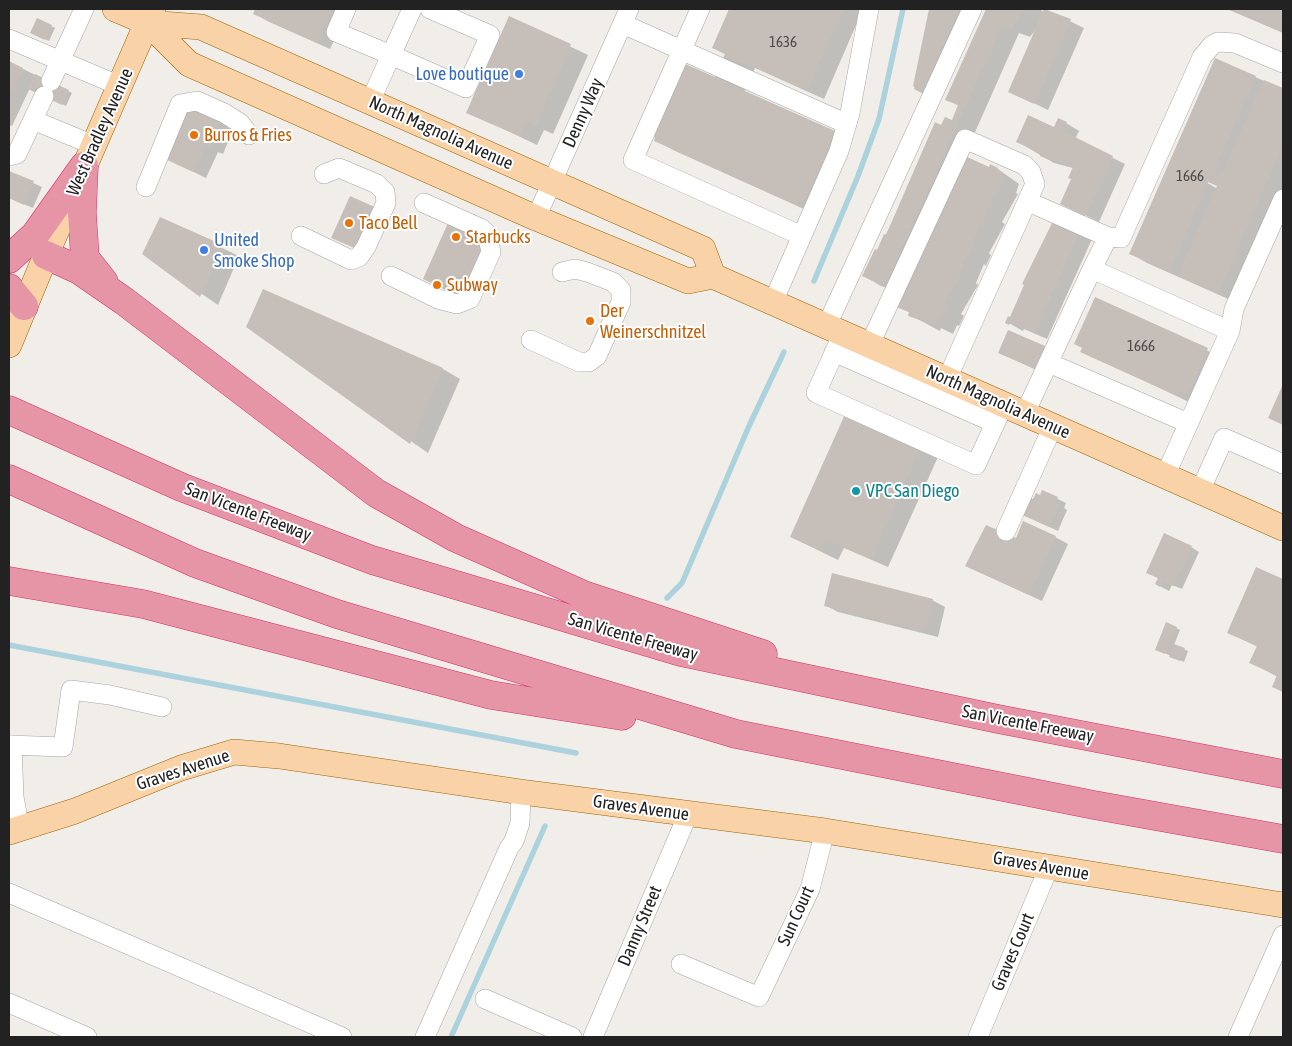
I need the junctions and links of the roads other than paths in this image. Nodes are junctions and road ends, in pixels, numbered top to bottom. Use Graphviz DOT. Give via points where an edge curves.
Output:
graph roads {
  1 [pos="84,9"];
  2 [pos="116,9"];
  3 [pos="346,9"];
  4 [pos="412,9"];
  5 [pos="430,9"];
  6 [pos="700,9"];
  7 [pos="869,9"];
  8 [pos="972,9"];
  9 [pos="151,16"];
  10 [pos="626,16"];
  11 [pos="9,39"];
  12 [pos="682,49"];
  13 [pos="391,55"];
  14 [pos="60,60"];
  15 [pos="1283,63"];
  16 [pos="120,86"];
  17 [pos="370,102"];
  18 [pos="33,120"];
  19 [pos="847,124"];
  20 [pos="249,135"];
  21 [pos="9,156"];
  22 [pos="89,156"];
  23 [pos="324,174"];
  24 [pos="552,182"];
  25 [pos="146,187"];
  26 [pos="1283,199"];
  27 [pos="1029,202"];
  28 [pos="424,203"];
  29 [pos="536,218"];
  30 [pos="301,236"];
  31 [pos="802,236"];
  32 [pos="1108,237"];
  33 [pos="46,254"];
  34 [pos="9,258"];
  35 [pos="1092,269"];
  36 [pos="562,272"];
  37 [pos="391,276"];
  38 [pos="713,276"];
  39 [pos="17,297"];
  40 [pos="124,301"];
  41 [pos="773,302"];
  42 [pos="1230,331"];
  43 [pos="835,337"];
  44 [pos="531,340"];
  45 [pos="10,343"];
  46 [pos="870,344"];
  47 [pos="1049,363"];
  48 [pos="947,379"];
  49 [pos="9,410"];
  50 [pos="1008,413"];
  51 [pos="1188,423"];
  52 [pos="1052,426"];
  53 [pos="1283,464"];
  54 [pos="1165,476"];
  55 [pos="9,479"];
  56 [pos="1200,491"];
  57 [pos="1283,528"];
  58 [pos="1006,531"];
  59 [pos="9,582"];
  60 [pos="888,695"];
  61 [pos="162,706"];
  62 [pos="736,734"];
  63 [pos="10,745"];
  64 [pos="1283,774"];
  65 [pos="520,792"];
  66 [pos="688,814"];
  67 [pos="15,831"];
  68 [pos="825,831"];
  69 [pos="1283,839"];
  70 [pos="1049,867"];
  71 [pos="9,893"];
  72 [pos="1283,905"];
  73 [pos="1283,935"];
  74 [pos="681,964"];
  75 [pos="485,999"];
  76 [pos="9,1003"];
  77 [pos="87,1037"];
  78 [pos="342,1037"];
  79 [pos="425,1037"];
  80 [pos="572,1037"];
  81 [pos="593,1037"];
  82 [pos="978,1037"];
  83 [pos="1238,1037"];
  1 -- 14 [label="street"];
  2 -- 9 [label="main road, North Magnolia Avenue"];
  3 -- 13 [label="street" via="336,32"];
  4 -- 13 [label="street"];
  5 -- 13 [label="street" via="490,35 466,88"];
  6 -- 12 [label="street"];
  7 -- 19 [label="street"];
  8 -- 43 [label="street"];
  9 -- 16 [label="main road, West Bradley Avenue"];
  9 -- 17 [label="main road, North Magnolia Avenue" via="201,28"];
  9 -- 29 [label="main road, North Magnolia Avenue" via="189,64"];
  10 -- 12 [label="street"];
  10 -- 24 [label="street, Denny Way"];
  11 -- 14 [label="street"];
  12 -- 19 [label="street"];
  12 -- 31 [label="street" via="633,160"];
  13 -- 17 [label="street"];
  14 -- 16 [label="street"];
  14 -- 18 [label="street"];
  15 -- 32 [label="street" via="1235,43 1212,45 1202,57 1121,238"];
  16 -- 22 [label="main road, West Bradley Avenue"];
  17 -- 24 [label="main road, North Magnolia Avenue"];
  18 -- 21 [label="street" via="17,154"];
  18 -- 22 [label="street"];
  19 -- 31 [label="street" via="840,151"];
  20 -- 25 [label="street" via="224,113 197,101 180,104"];
  22 -- 33 [label="main road, West Bradley Avenue"];
  22 -- 34 [label="highway" via="35,235"];
  22 -- 40 [label="highway" via="82,213 85,258 96,275"];
  23 -- 30 [label="street" via="339,168 377,184 385,192 386,203 366,248 351,260"];
  24 -- 29 [label="street, Denny Way"];
  24 -- 38 [label="main road, North Magnolia Avenue" via="703,249"];
  26 -- 42 [label="street" via="1234,309"];
  27 -- 32 [label="street"];
  27 -- 46 [label="street" via="1035,184 1031,172 1024,165 965,139"];
  27 -- 48 [label="street"];
  28 -- 37 [label="street" via="487,234 491,252 481,275 470,299 457,304 438,299"];
  29 -- 38 [label="main road, North Magnolia Avenue" via="688,281"];
  31 -- 41 [label="street"];
  32 -- 35 [label="street"];
  33 -- 39 [label="main road, West Bradley Avenue"];
  33 -- 40 [label="highway" via="78,270"];
  35 -- 42 [label="street"];
  35 -- 47 [label="street"];
  36 -- 44 [label="street" via="575,269 587,272 613,282 621,290 621,302 597,356 588,362 579,362"];
  38 -- 41 [label="main road, North Magnolia Avenue"];
  39 -- 45 [label="main road, West Bradley Avenue"];
  40 -- 60 [label="highway" via="376,493 456,538 584,594"];
  41 -- 43 [label="main road, North Magnolia Avenue"];
  42 -- 51 [label="street"];
  43 -- 46 [label="main road, North Magnolia Avenue"];
  43 -- 50 [label="street"];
  43 -- 50 [label="street" via="816,393 976,465"];
  46 -- 48 [label="main road, North Magnolia Avenue"];
  47 -- 50 [label="street"];
  47 -- 51 [label="street"];
  48 -- 50 [label="main road, North Magnolia Avenue"];
  49 -- 60 [label="highway, San Vicente Freeway" via="181,487 372,560 681,652"];
  50 -- 52 [label="main road, North Magnolia Avenue"];
  51 -- 54 [label="street"];
  52 -- 54 [label="main road, North Magnolia Avenue"];
  52 -- 58 [label="street"];
  53 -- 56 [label="street" via="1224,438"];
  54 -- 56 [label="main road, North Magnolia Avenue"];
  55 -- 62 [label="highway" via="195,563 337,614"];
  56 -- 57 [label="main road, North Magnolia Avenue"];
  59 -- 62 [label="highway" via="142,604 491,695"];
  60 -- 64 [label="highway, San Vicente Freeway"];
  61 -- 63 [label="street" via="72,690 63,747"];
  62 -- 69 [label="highway"];
  63 -- 67 [label="street"];
  65 -- 66 [label="main road, Graves Avenue"];
  65 -- 67 [label="main road, Graves Avenue" via="234,752 181,768 75,811"];
  65 -- 79 [label="street" via="520,823 514,841"];
  66 -- 68 [label="main road, Graves Avenue"];
  66 -- 81 [label="street, Danny Street"];
  68 -- 70 [label="main road, Graves Avenue"];
  68 -- 74 [label="street, Sun Court" via="810,889 759,997"];
  70 -- 72 [label="main road, Graves Avenue"];
  70 -- 82 [label="street, Graves Court"];
  71 -- 78 [label="street"];
  73 -- 83 [label="street"];
  75 -- 80 [label="street"];
  76 -- 77 [label="street"];
}
